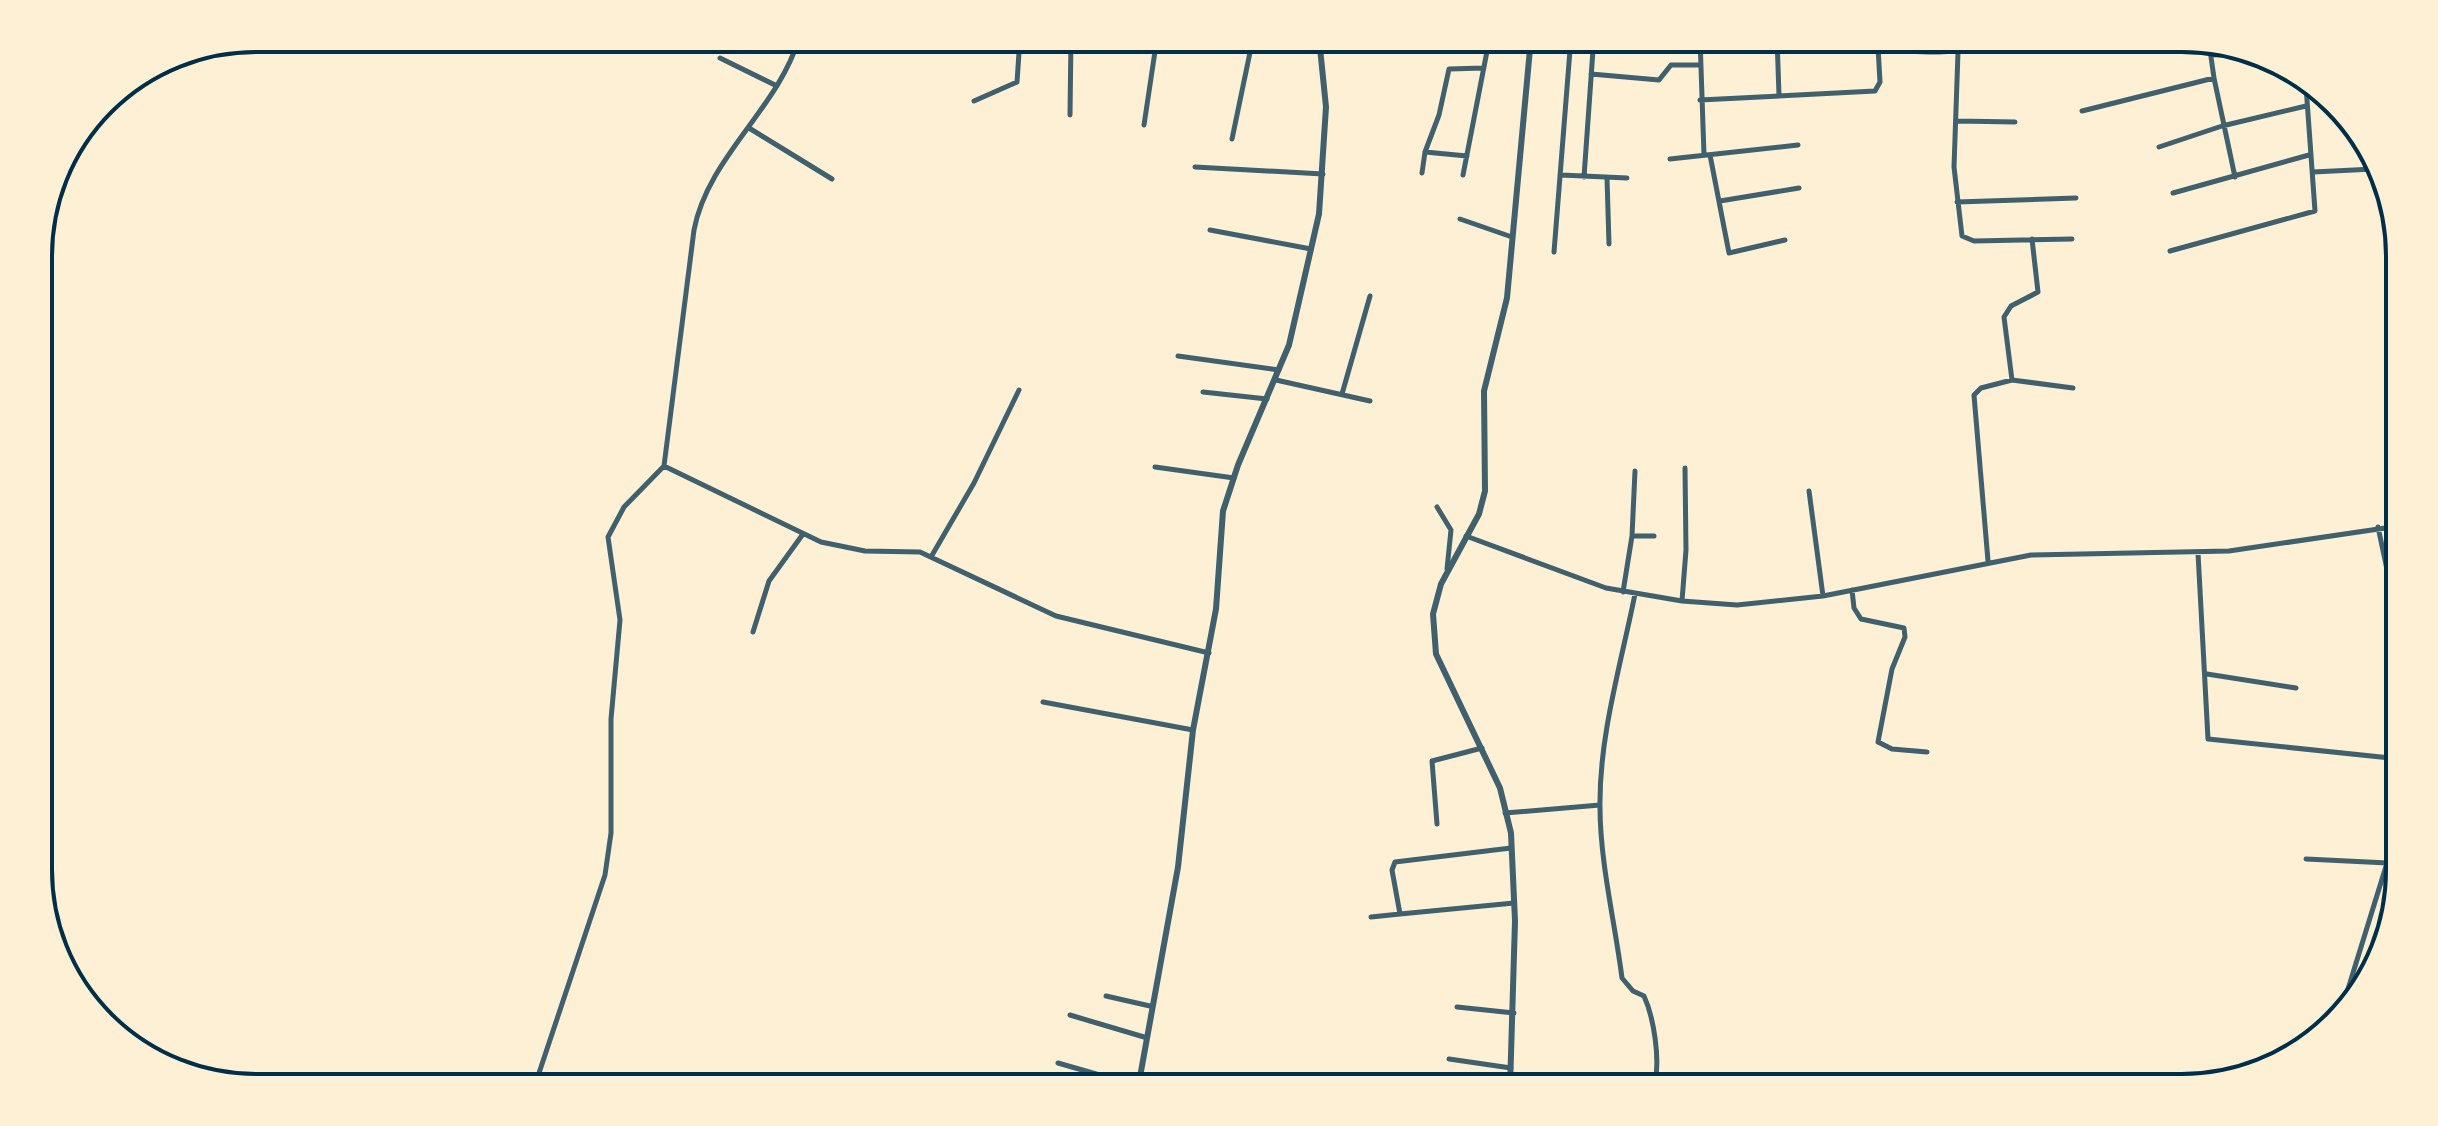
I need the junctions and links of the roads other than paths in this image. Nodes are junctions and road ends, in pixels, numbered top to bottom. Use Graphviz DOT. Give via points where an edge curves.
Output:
graph roads {
  1 [pos="793,52"];
  2 [pos="1019,52"];
  3 [pos="1071,52"];
  4 [pos="1155,52"];
  5 [pos="1250,52"];
  6 [pos="1320,52"];
  7 [pos="1487,52"];
  8 [pos="1530,52"];
  9 [pos="1569,52"];
  10 [pos="1593,52"];
  11 [pos="1699,52"];
  12 [pos="1777,52"];
  13 [pos="1878,52"];
  14 [pos="1958,52"];
  15 [pos="2211,55"];
  16 [pos="720,58"];
  17 [pos="1698,65"];
  18 [pos="1484,68"];
  19 [pos="1591,74"];
  20 [pos="2214,78"];
  21 [pos="777,86"];
  22 [pos="1779,95"];
  23 [pos="2308,96"];
  24 [pos="1700,100"];
  25 [pos="974,101"];
  26 [pos="2306,106"];
  27 [pos="2082,111"];
  28 [pos="1070,115"];
  29 [pos="1957,121"];
  30 [pos="2015,122"];
  31 [pos="1144,125"];
  32 [pos="2222,126"];
  33 [pos="749,128"];
  34 [pos="1232,139"];
  35 [pos="1798,145"];
  36 [pos="2159,147"];
  37 [pos="1425,152"];
  38 [pos="1707,155"];
  39 [pos="2309,155"];
  40 [pos="1467,156"];
  41 [pos="1670,159"];
  42 [pos="1195,167"];
  43 [pos="2366,169"];
  44 [pos="2313,172"];
  45 [pos="1422,173"];
  46 [pos="1324,174"];
  47 [pos="1463,175"];
  48 [pos="1561,175"];
  49 [pos="1584,177"];
  50 [pos="2235,177"];
  51 [pos="1607,178"];
  52 [pos="1627,178"];
  53 [pos="832,179"];
  54 [pos="1799,188"];
  55 [pos="2173,193"];
  56 [pos="2076,198"];
  57 [pos="1720,201"];
  58 [pos="1957,202"];
  59 [pos="1460,219"];
  60 [pos="1210,230"];
  61 [pos="1512,237"];
  62 [pos="2032,239"];
  63 [pos="2072,239"];
  64 [pos="1785,240"];
  65 [pos="1609,244"];
  66 [pos="1312,249"];
  67 [pos="2170,251"];
  68 [pos="1554,252"];
  69 [pos="1370,296"];
  70 [pos="1178,356"];
  71 [pos="1280,370"];
  72 [pos="1276,380"];
  73 [pos="2012,380"];
  74 [pos="2073,388"];
  75 [pos="1019,390"];
  76 [pos="1203,392"];
  77 [pos="1342,394"];
  78 [pos="1268,399"];
  79 [pos="1370,401"];
  80 [pos="664,466"];
  81 [pos="1155,467"];
  82 [pos="1685,468"];
  83 [pos="1635,471"];
  84 [pos="1234,478"];
  85 [pos="1809,491"];
  86 [pos="1437,507"];
  87 [pos="2378,527"];
  88 [pos="2386,527"];
  89 [pos="803,534"];
  90 [pos="1466,536"];
  91 [pos="1632,536"];
  92 [pos="1654,536"];
  93 [pos="2198,553"];
  94 [pos="931,557"];
  95 [pos="1988,561"];
  96 [pos="2386,565"];
  97 [pos="1447,574"];
  98 [pos="1852,590"];
  99 [pos="1623,592"];
  100 [pos="1635,594"];
  101 [pos="1823,596"];
  102 [pos="1682,601"];
  103 [pos="753,632"];
  104 [pos="1209,653"];
  105 [pos="2207,674"];
  106 [pos="2296,688"];
  107 [pos="1043,702"];
  108 [pos="1193,730"];
  109 [pos="1482,748"];
  110 [pos="1927,752"];
  111 [pos="2386,758"];
  112 [pos="1600,805"];
  113 [pos="1505,813"];
  114 [pos="1437,824"];
  115 [pos="1511,848"];
  116 [pos="2306,859"];
  117 [pos="2386,863"];
  118 [pos="2386,869"];
  119 [pos="1514,903"];
  120 [pos="1400,914"];
  121 [pos="1371,917"];
  122 [pos="2349,987"];
  123 [pos="1106,996"];
  124 [pos="1150,1006"];
  125 [pos="1457,1007"];
  126 [pos="1514,1013"];
  127 [pos="1070,1015"];
  128 [pos="1144,1037"];
  129 [pos="1449,1059"];
  130 [pos="1058,1063"];
  131 [pos="1511,1068"];
  132 [pos="539,1074"];
  133 [pos="1095,1074"];
  134 [pos="1140,1074"];
  135 [pos="1511,1074"];
  136 [pos="1656,1074"];
  1 -- 21 [label="street"];
  2 -- 25 [label="street" via="1017,82"];
  3 -- 28 [label="street"];
  4 -- 31 [label="street"];
  5 -- 34 [label="street"];
  6 -- 46 [label="street"];
  7 -- 18 [label="street"];
  8 -- 61 [label="street"];
  9 -- 48 [label="street"];
  10 -- 19 [label="street"];
  11 -- 17 [label="street"];
  12 -- 22 [label="street"];
  13 -- 22 [label="street" via="1880,82 1875,91"];
  14 -- 29 [label="street"];
  15 -- 20 [label="street"];
  16 -- 21 [label="street"];
  17 -- 19 [label="street" via="1671,65 1659,80"];
  17 -- 24 [label="street"];
  18 -- 37 [label="street" via="1449,69"];
  18 -- 40 [label="street"];
  19 -- 49 [label="street"];
  20 -- 27 [label="street"];
  20 -- 32 [label="street"];
  21 -- 33 [label="street"];
  22 -- 24 [label="street"];
  23 -- 26 [label="street"];
  24 -- 38 [label="street"];
  26 -- 32 [label="street"];
  26 -- 39 [label="street"];
  29 -- 30 [label="street"];
  29 -- 58 [label="street"];
  32 -- 36 [label="street"];
  32 -- 50 [label="street"];
  33 -- 53 [label="street"];
  33 -- 80 [label="street" via="697,215"];
  35 -- 38 [label="street"];
  37 -- 40 [label="street"];
  37 -- 45 [label="street"];
  38 -- 41 [label="street"];
  38 -- 57 [label="street"];
  39 -- 44 [label="street"];
  39 -- 50 [label="street"];
  40 -- 47 [label="street"];
  42 -- 46 [label="street"];
  43 -- 44 [label="street"];
  44 -- 67 [label="street" via="2313,213"];
  46 -- 66 [label="street"];
  48 -- 49 [label="street"];
  48 -- 68 [label="street"];
  49 -- 51 [label="street"];
  50 -- 55 [label="street"];
  51 -- 52 [label="street"];
  51 -- 65 [label="street"];
  54 -- 57 [label="street"];
  56 -- 58 [label="street"];
  57 -- 64 [label="street" via="1729,253"];
  58 -- 62 [label="street" via="1959,230 1966,240"];
  59 -- 61 [label="street"];
  60 -- 66 [label="street"];
  61 -- 90 [label="street" via="1506,307 1484,391 1485,491"];
  62 -- 63 [label="street"];
  62 -- 73 [label="street" via="2038,292 2011,306 2004,317"];
  66 -- 71 [label="street"];
  69 -- 77 [label="street"];
  70 -- 71 [label="street"];
  71 -- 72 [label="street"];
  72 -- 77 [label="street"];
  72 -- 78 [label="street"];
  73 -- 74 [label="street"];
  73 -- 95 [label="street" via="1974,395"];
  75 -- 94 [label="street"];
  76 -- 78 [label="street"];
  77 -- 79 [label="street"];
  78 -- 84 [label="street"];
  80 -- 89 [label="street"];
  80 -- 132 [label="street" via="624,507 608,537 620,620 608,857 597,908"];
  81 -- 84 [label="street"];
  82 -- 102 [label="street"];
  83 -- 91 [label="street"];
  84 -- 104 [label="street" via="1221,528"];
  85 -- 101 [label="street"];
  86 -- 97 [label="street" via="1451,530"];
  87 -- 88 [label="street"];
  87 -- 93 [label="street" via="2269,547"];
  87 -- 96 [label="street"];
  89 -- 94 [label="street" via="846,548"];
  89 -- 103 [label="street" via="769,581"];
  90 -- 97 [label="street"];
  90 -- 99 [label="street" via="1578,581"];
  91 -- 92 [label="street"];
  91 -- 99 [label="street"];
  93 -- 95 [label="street" via="2060,553"];
  93 -- 105 [label="street"];
  94 -- 104 [label="street" via="1056,616"];
  95 -- 98 [label="street"];
  97 -- 109 [label="street" via="1433,614 1436,654"];
  98 -- 101 [label="street"];
  98 -- 110 [label="street" via="1861,619 1904,628 1878,742 1892,749"];
  99 -- 100 [label="street"];
  100 -- 102 [label="street"];
  100 -- 112 [label="street" via="1603,755"];
  101 -- 102 [label="street" via="1737,605"];
  104 -- 108 [label="street"];
  105 -- 106 [label="street"];
  105 -- 111 [label="street" via="2208,739"];
  107 -- 108 [label="street"];
  108 -- 124 [label="street" via="1178,867"];
  109 -- 113 [label="street"];
  109 -- 114 [label="street" via="1431,762"];
  112 -- 113 [label="street"];
  112 -- 136 [label="street" via="1622,978 1644,996 1648,1007"];
  113 -- 115 [label="street"];
  115 -- 119 [label="street"];
  115 -- 120 [label="street" via="1395,862"];
  116 -- 117 [label="street"];
  118 -- 122 [label="street"];
  119 -- 120 [label="street"];
  119 -- 126 [label="street"];
  120 -- 121 [label="street"];
  123 -- 124 [label="street"];
  124 -- 128 [label="street"];
  125 -- 126 [label="street"];
  126 -- 131 [label="street"];
  127 -- 128 [label="street"];
  128 -- 134 [label="street"];
  129 -- 131 [label="street"];
  130 -- 133 [label="street"];
  131 -- 135 [label="street"];
}
